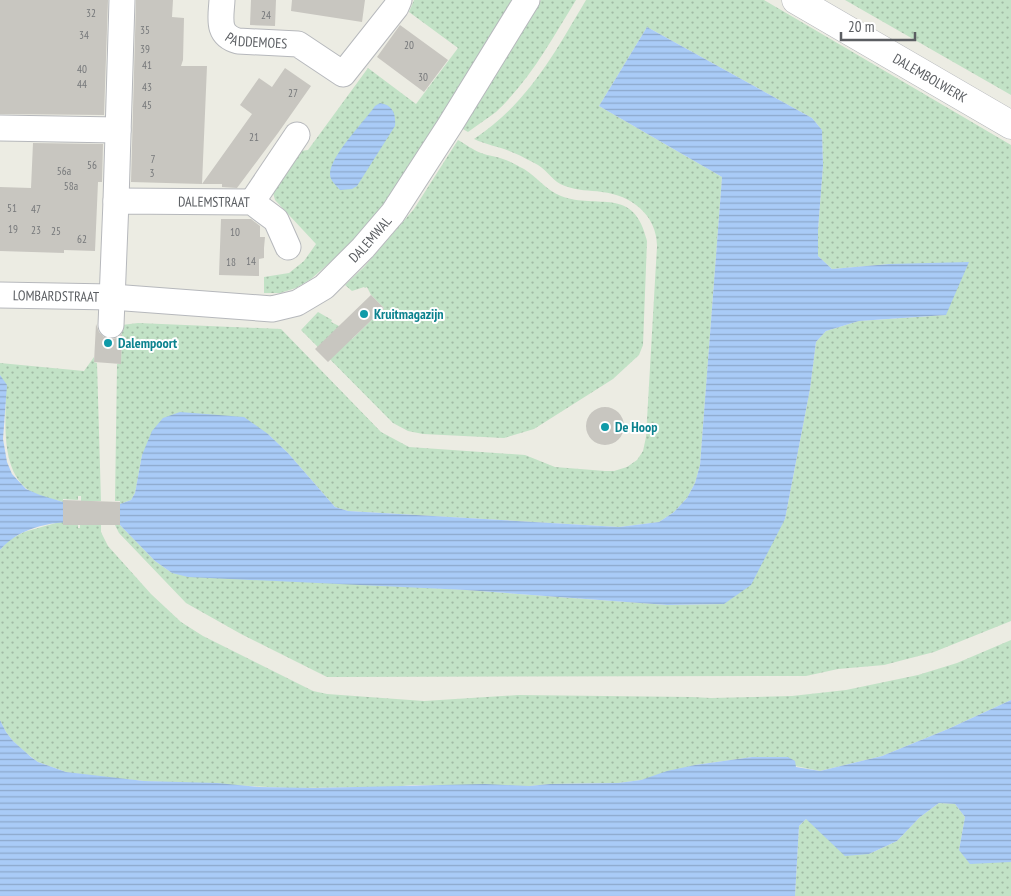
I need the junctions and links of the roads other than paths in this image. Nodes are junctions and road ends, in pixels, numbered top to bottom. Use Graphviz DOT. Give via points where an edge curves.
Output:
graph roads {
  1 [pos="122,0"];
  2 [pos="222,0"];
  3 [pos="399,0"];
  4 [pos="527,0"];
  5 [pos="796,0"];
  6 [pos="1011,125"];
  7 [pos="0,128"];
  8 [pos="118,130"];
  9 [pos="297,136"];
  10 [pos="116,201"];
  11 [pos="252,202"];
  12 [pos="288,247"];
  13 [pos="0,295"];
  14 [pos="112,297"];
  15 [pos="111,325"];
  1 -- 8 [label="street"];
  2 -- 3 [label="street, PADDEMOES" via="221,28 230,39 298,44 343,74"];
  4 -- 14 [label="street, DALEMWAL" via="393,213 324,287 297,303 272,310"];
  5 -- 6 [label="street, DALEMBOLWERK"];
  7 -- 8 [label="street"];
  8 -- 10 [label="street"];
  9 -- 11 [label="street"];
  10 -- 11 [label="street, DALEMSTRAAT"];
  10 -- 14 [label="street"];
  11 -- 12 [label="street, DALEMSTRAAT" via="276,220"];
  13 -- 14 [label="street, LOMBARDSTRAAT"];
  14 -- 15 [label="street"];
}
